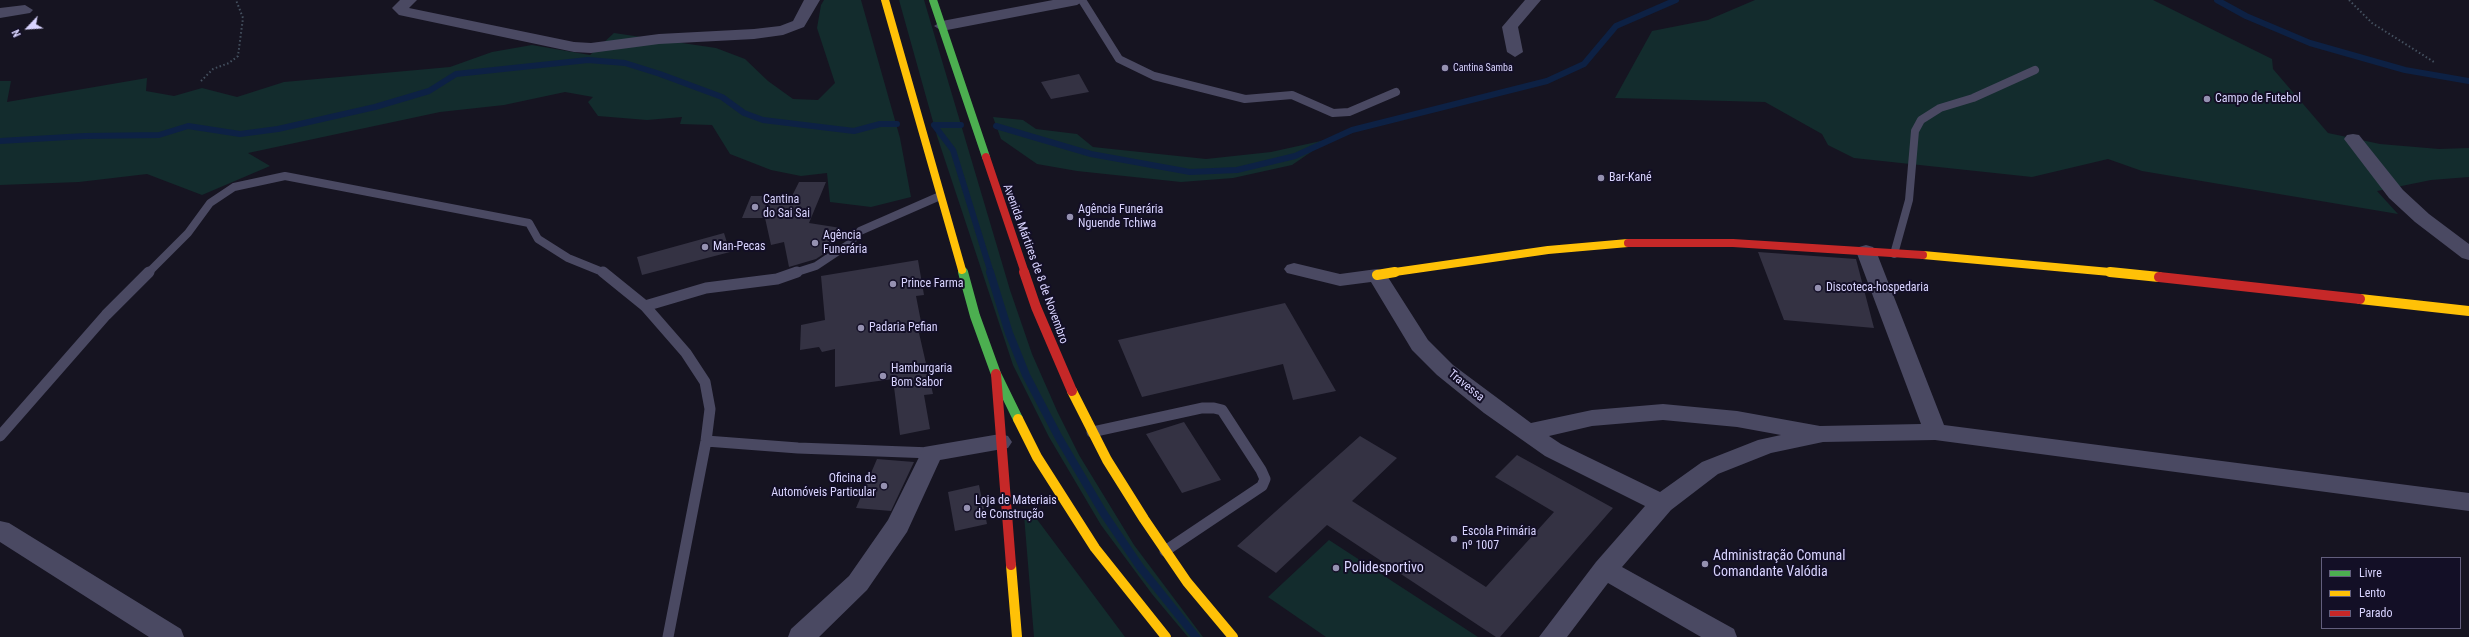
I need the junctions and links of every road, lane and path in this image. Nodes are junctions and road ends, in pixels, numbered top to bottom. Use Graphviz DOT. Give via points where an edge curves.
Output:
graph roads {
  1 [pos="236,0"];
  2 [pos="409,0"];
  3 [pos="812,0"];
  4 [pos="885,0"];
  5 [pos="933,0"];
  6 [pos="1077,0"];
  7 [pos="1082,0"];
  8 [pos="1533,0"];
  9 [pos="2349,0"];
  10 [pos="25,10"];
  11 [pos="0,13"];
  12 [pos="942,26"];
  13 [pos="1515,52"];
  14 [pos="2434,62"];
  15 [pos="2035,70"];
  16 [pos="201,81"];
  17 [pos="1396,92"];
  18 [pos="2353,139"];
  19 [pos="940,196"];
  20 [pos="1866,251"];
  21 [pos="1894,254"];
  22 [pos="2469,254"];
  23 [pos="1294,269"];
  24 [pos="1377,275"];
  25 [pos="645,306"];
  26 [pos="2469,311"];
  27 [pos="996,374"];
  28 [pos="1092,432"];
  29 [pos="1528,432"];
  30 [pos="1935,432"];
  31 [pos="1823,434"];
  32 [pos="0,436"];
  33 [pos="706,441"];
  34 [pos="1000,442"];
  35 [pos="932,453"];
  36 [pos="2469,502"];
  37 [pos="1662,504"];
  38 [pos="0,530"];
  39 [pos="1165,551"];
  40 [pos="1605,569"];
  41 [pos="171,637"];
  42 [pos="668,637"];
  43 [pos="801,637"];
  44 [pos="1017,637"];
  45 [pos="1166,637"];
  46 [pos="1233,637"];
  47 [pos="1552,637"];
  48 [pos="1724,637"];
  1 -- 16 [label="path" via="243,18 238,56 229,63 213,69"];
  2 -- 3 [label="street" via="400,8 404,12 574,47 591,48 658,39 783,30 799,24"];
  4 -- 19 [label="main road"];
  5 -- 12 [label="main road, Avenida Mártires de 8 de Novembro"];
  6 -- 12 [label="street"];
  7 -- 17 [label="lane" via="1119,59 1154,76 1245,99 1292,95 1333,113 1349,112"];
  8 -- 13 [label="street" via="1510,27"];
  9 -- 14 [label="path" via="2372,23"];
  10 -- 11 [label="street"];
  12 -- 28 [label="main road, Avenida Mártires de 8 de Novembro" via="1036,307"];
  15 -- 21 [label="lane" via="1973,98 1940,108 1921,120 1914,131 1909,200"];
  18 -- 22 [label="street" via="2396,194 2422,218"];
  19 -- 25 [label="lane" via="860,231 833,256 816,266 778,279 706,288"];
  19 -- 27 [label="main road" via="975,316"];
  20 -- 21 [label="main road"];
  20 -- 24 [label="main road" via="1733,243 1626,243 1548,250"];
  20 -- 30 [label="street"];
  21 -- 26 [label="main road" via="2081,268"];
  23 -- 24 [label="street" via="1340,280"];
  24 -- 29 [label="street, Travessa" via="1420,345 1445,370"];
  25 -- 32 [label="lane" via="604,273 568,258 538,239 529,223 285,176 270,178 234,187 210,203 188,233 106,315"];
  25 -- 33 [label="lane" via="686,353 705,382 710,409"];
  27 -- 34 [label="main road"];
  27 -- 45 [label="main road" via="1037,457 1064,502 1095,548"];
  28 -- 39 [label="main road, Avenida Mártires de 8 de Novembro"];
  28 -- 39 [label="lane" via="1202,408 1214,408 1222,410 1260,470 1265,479 1262,486"];
  29 -- 31 [label="street" via="1592,418 1663,412 1737,419"];
  29 -- 37 [label="street, Travessa" via="1553,450"];
  30 -- 31 [label="street"];
  30 -- 36 [label="street"];
  31 -- 37 [label="street" via="1766,446 1710,468"];
  33 -- 35 [label="lane" via="798,448"];
  33 -- 42 [label="lane"];
  34 -- 35 [label="street"];
  34 -- 44 [label="main road"];
  35 -- 43 [label="street" via="898,525 858,583"];
  37 -- 40 [label="street"];
  38 -- 41 [label="street"];
  39 -- 46 [label="main road, Avenida Mártires de 8 de Novembro"];
  40 -- 47 [label="street"];
  40 -- 48 [label="street"];
}
